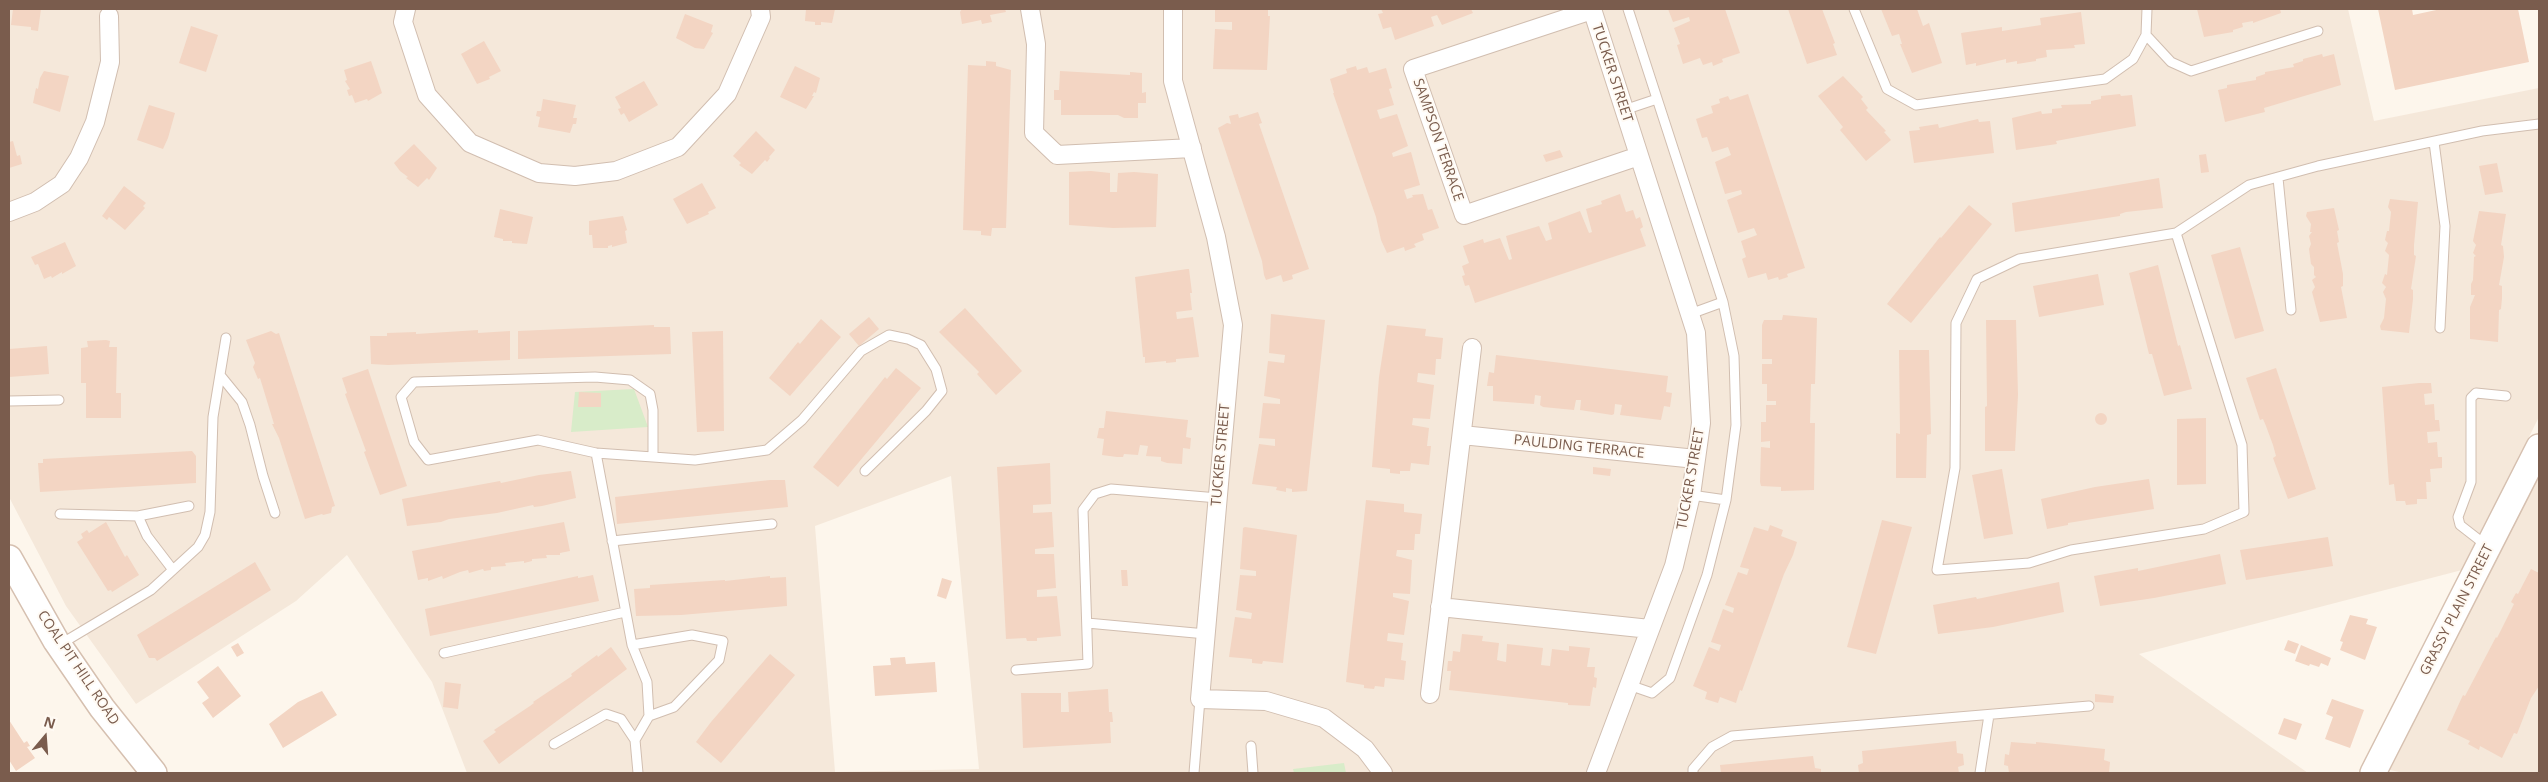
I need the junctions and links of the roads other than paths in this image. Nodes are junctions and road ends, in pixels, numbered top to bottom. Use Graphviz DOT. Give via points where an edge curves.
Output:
graph roads {
  1 [pos="406,9"];
  2 [pos="760,9"];
  3 [pos="1030,9"];
  4 [pos="1174,9"];
  5 [pos="1592,9"];
  6 [pos="1628,9"];
  7 [pos="1854,9"];
  8 [pos="2147,9"];
  9 [pos="109,16"];
  10 [pos="2318,31"];
  11 [pos="2146,35"];
  12 [pos="1657,99"];
  13 [pos="1624,110"];
  14 [pos="2539,124"];
  15 [pos="2434,142"];
  16 [pos="1192,148"];
  17 [pos="1639,156"];
  18 [pos="2278,178"];
  19 [pos="9,212"];
  20 [pos="2176,233"];
  21 [pos="1723,302"];
  22 [pos="2291,310"];
  23 [pos="1690,314"];
  24 [pos="2440,328"];
  25 [pos="226,338"];
  26 [pos="1472,348"];
  27 [pos="220,375"];
  28 [pos="2506,396"];
  29 [pos="9,400"];
  30 [pos="59,400"];
  31 [pos="1462,435"];
  32 [pos="2539,447"];
  33 [pos="596,453"];
  34 [pos="653,457"];
  35 [pos="1696,459"];
  36 [pos="865,471"];
  37 [pos="1691,494"];
  38 [pos="1218,498"];
  39 [pos="1726,500"];
  40 [pos="189,506"];
  41 [pos="276,513"];
  42 [pos="60,514"];
  43 [pos="138,516"];
  44 [pos="772,524"];
  45 [pos="612,541"];
  46 [pos="2489,548"];
  47 [pos="9,558"];
  48 [pos="173,570"];
  49 [pos="1440,607"];
  50 [pos="626,612"];
  51 [pos="1087,622"];
  52 [pos="1650,629"];
  53 [pos="1206,634"];
  54 [pos="59,645"];
  55 [pos="632,645"];
  56 [pos="444,653"];
  57 [pos="1016,670"];
  58 [pos="1630,685"];
  59 [pos="1430,694"];
  60 [pos="1200,699"];
  61 [pos="2089,706"];
  62 [pos="1989,715"];
  63 [pos="649,716"];
  64 [pos="636,740"];
  65 [pos="554,744"];
  66 [pos="1251,746"];
  67 [pos="1598,772"];
  68 [pos="154,773"];
  69 [pos="638,773"];
  70 [pos="1194,773"];
  71 [pos="1253,773"];
  72 [pos="1383,773"];
  73 [pos="1693,773"];
  74 [pos="1980,773"];
  75 [pos="2373,773"];
  1 -- 2 [label="street" via="403,22 427,95 470,143 539,173 575,176 616,171 678,147 726,94 761,17"];
  3 -- 16 [label="street" via="1036,44 1034,133 1057,155"];
  4 -- 16 [label="street, TUCKER STREET" via="1173,81"];
  5 -- 13 [label="street, TUCKER STREET"];
  5 -- 17 [label="street, SAMPSON TERRACE" via="1413,69 1464,215"];
  6 -- 12 [label="lane"];
  7 -- 11 [label="lane" via="1887,89 1916,105 2105,79 2133,58"];
  8 -- 11 [label="lane"];
  9 -- 19 [label="street" via="110,62 95,122 79,158 62,184 35,202"];
  10 -- 11 [label="lane" via="2191,71 2171,62"];
  12 -- 13 [label="lane"];
  12 -- 21 [label="lane"];
  13 -- 17 [label="street, TUCKER STREET"];
  14 -- 15 [label="lane"];
  15 -- 18 [label="lane"];
  15 -- 24 [label="lane" via="2445,226"];
  16 -- 38 [label="street, TUCKER STREET" via="1216,237 1233,325"];
  17 -- 23 [label="street, TUCKER STREET"];
  18 -- 20 [label="lane" via="2249,185"];
  18 -- 22 [label="lane"];
  20 -- 20 [label="lane" via="2019,259 1977,279 1956,323 1955,468 1937,570 2029,563 2071,550 2204,529 2244,512 2242,445"];
  21 -- 23 [label="lane"];
  21 -- 39 [label="lane" via="1734,356 1736,425"];
  23 -- 35 [label="street, TUCKER STREET" via="1696,333 1701,423"];
  25 -- 27 [label="lane"];
  26 -- 31 [label="street"];
  27 -- 41 [label="lane" via="242,402"];
  27 -- 48 [label="lane" via="213,417 210,512 205,535 198,547"];
  28 -- 46 [label="lane" via="2476,393 2471,398 2471,482 2458,517 2460,525"];
  29 -- 30 [label="lane"];
  31 -- 35 [label="street, PAULDING TERRACE"];
  31 -- 49 [label="street"];
  32 -- 46 [label="main road, GRASSY PLAIN STREET"];
  33 -- 34 [label="lane"];
  33 -- 34 [label="lane" via="538,440 428,460 414,442 401,397 414,382 596,377 630,380 650,394"];
  33 -- 45 [label="lane"];
  34 -- 36 [label="lane" via="695,460 767,450 802,420 861,351 889,335 908,339 922,345 936,370 942,391"];
  35 -- 37 [label="street, TUCKER STREET"];
  37 -- 39 [label="lane"];
  37 -- 52 [label="street, TUCKER STREET" via="1674,566"];
  38 -- 51 [label="lane" via="1111,489 1095,494 1083,510"];
  38 -- 53 [label="street, TUCKER STREET"];
  39 -- 58 [label="lane" via="1707,575 1670,678 1652,693"];
  40 -- 43 [label="lane"];
  42 -- 43 [label="lane"];
  43 -- 48 [label="lane" via="147,536"];
  44 -- 45 [label="lane"];
  45 -- 50 [label="lane"];
  46 -- 75 [label="main road, GRASSY PLAIN STREET"];
  47 -- 54 [label="main road, COAL PIT HILL ROAD"];
  48 -- 54 [label="lane" via="151,590"];
  49 -- 52 [label="street"];
  49 -- 59 [label="street"];
  50 -- 55 [label="lane"];
  50 -- 56 [label="lane"];
  51 -- 53 [label="lane"];
  51 -- 57 [label="lane" via="1088,664"];
  52 -- 58 [label="street, TUCKER STREET"];
  53 -- 60 [label="street, TUCKER STREET"];
  54 -- 68 [label="main road, COAL PIT HILL ROAD" via="102,708"];
  55 -- 63 [label="lane" via="647,682"];
  55 -- 63 [label="lane" via="692,635 723,641 719,660 674,707"];
  58 -- 67 [label="street, TUCKER STREET"];
  60 -- 70 [label="lane"];
  60 -- 72 [label="street" via="1266,701 1324,718 1365,749"];
  61 -- 62 [label="lane"];
  62 -- 73 [label="lane" via="1732,736 1712,747"];
  62 -- 74 [label="lane"];
  63 -- 64 [label="lane"];
  64 -- 65 [label="lane" via="622,719 606,714"];
  64 -- 69 [label="lane"];
  66 -- 71 [label="lane"];
}
